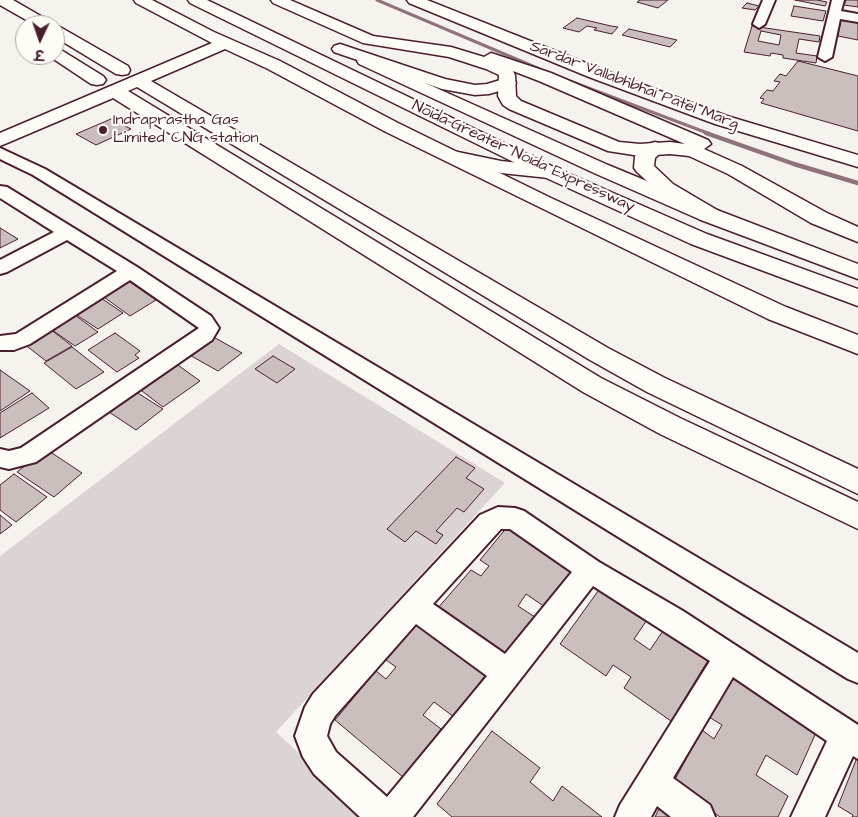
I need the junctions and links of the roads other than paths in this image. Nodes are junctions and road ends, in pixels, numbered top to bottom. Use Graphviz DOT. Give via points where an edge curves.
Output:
graph roads {
  1 [pos="2,0"];
  2 [pos="141,0"];
  3 [pos="195,0"];
  4 [pos="234,0"];
  5 [pos="278,0"];
  6 [pos="414,0"];
  7 [pos="445,0"];
  8 [pos="768,0"];
  9 [pos="838,0"];
  10 [pos="835,14"];
  11 [pos="28,15"];
  12 [pos="858,18"];
  13 [pos="278,20"];
  14 [pos="329,22"];
  15 [pos="759,24"];
  16 [pos="65,38"];
  17 [pos="217,39"];
  18 [pos="322,41"];
  19 [pos="340,49"];
  20 [pos="65,57"];
  21 [pos="825,57"];
  22 [pos="545,77"];
  23 [pos="118,80"];
  24 [pos="507,83"];
  25 [pos="79,88"];
  26 [pos="660,126"];
  27 [pos="0,140"];
  28 [pos="858,147"];
  29 [pos="655,148"];
  30 [pos="0,153"];
  31 [pos="453,157"];
  32 [pos="858,161"];
  33 [pos="39,172"];
  34 [pos="549,172"];
  35 [pos="1,191"];
  36 [pos="710,215"];
  37 [pos="67,232"];
  38 [pos="854,234"];
  39 [pos="120,242"];
  40 [pos="0,268"];
  41 [pos="130,271"];
  42 [pos="858,272"];
  43 [pos="858,298"];
  44 [pos="0,343"];
  45 [pos="858,345"];
  46 [pos="0,458"];
  47 [pos="858,482"];
  48 [pos="858,516"];
  49 [pos="590,570"];
  50 [pos="414,606"];
  51 [pos="729,657"];
  52 [pos="858,669"];
  53 [pos="507,673"];
  54 [pos="852,740"];
  55 [pos="653,783"];
  56 [pos="384,817"];
  57 [pos="392,817"];
  58 [pos="632,817"];
  59 [pos="698,817"];
  60 [pos="808,817"];
  1 -- 11 [label="main road"];
  2 -- 17 [label="main road"];
  3 -- 34 [label="main road, Noida-Greater Noida Expressway"];
  4 -- 13 [label="main road"];
  5 -- 14 [label="main road"];
  6 -- 32 [label="main road, Sardar Vallabhbhai Patel Marg" via="712,117"];
  7 -- 28 [label="main road, Sardar Vallabhbhai Patel Marg" via="625,70 773,122"];
  8 -- 15 [label="street"];
  9 -- 10 [label="street"];
  10 -- 12 [label="street"];
  10 -- 21 [label="street"];
  14 -- 22 [label="main road" via="378,37 468,52"];
  14 -- 24 [label="main road" via="370,40 473,58 504,71"];
  16 -- 23 [label="main road"];
  17 -- 23 [label="main road"];
  17 -- 31 [label="main road"];
  18 -- 19 [label="main road, Noida-Greater Noida Expressway"];
  19 -- 24 [label="main road" via="442,84 475,90"];
  19 -- 36 [label="main road, Noida-Greater Noida Expressway" via="600,169"];
  20 -- 23 [label="main road"];
  22 -- 24 [label="main road"];
  22 -- 26 [label="main road"];
  23 -- 25 [label="main road"];
  23 -- 27 [label="main road"];
  23 -- 47 [label="main road" via="656,385"];
  23 -- 48 [label="main road" via="592,385"];
  24 -- 29 [label="main road" via="509,101 524,109 615,147"];
  26 -- 29 [label="main road" via="665,142"];
  26 -- 38 [label="main road" via="733,159 821,210"];
  29 -- 36 [label="main road" via="645,156 644,168 666,188"];
  29 -- 38 [label="main road" via="693,151"];
  30 -- 33 [label="street"];
  31 -- 34 [label="main road"];
  31 -- 45 [label="main road" via="777,313"];
  33 -- 35 [label="street"];
  33 -- 39 [label="street"];
  34 -- 43 [label="main road, Noida-Greater Noida Expressway" via="699,238"];
  35 -- 37 [label="street"];
  36 -- 42 [label="main road, Noida-Greater Noida Expressway"];
  37 -- 39 [label="street"];
  37 -- 40 [label="street"];
  39 -- 41 [label="street"];
  39 -- 52 [label="street"];
  41 -- 44 [label="street" via="23,339"];
  41 -- 46 [label="street" via="204,321 209,328 205,335 28,455 9,460"];
  49 -- 50 [label="street" via="515,519 498,518 489,523"];
  49 -- 51 [label="street"];
  49 -- 53 [label="street"];
  50 -- 53 [label="street"];
  50 -- 56 [label="street" via="324,705 311,736 324,763"];
  51 -- 54 [label="street"];
  51 -- 55 [label="street"];
  53 -- 57 [label="street"];
  54 -- 60 [label="street"];
  55 -- 58 [label="street"];
  55 -- 59 [label="street"];
}
